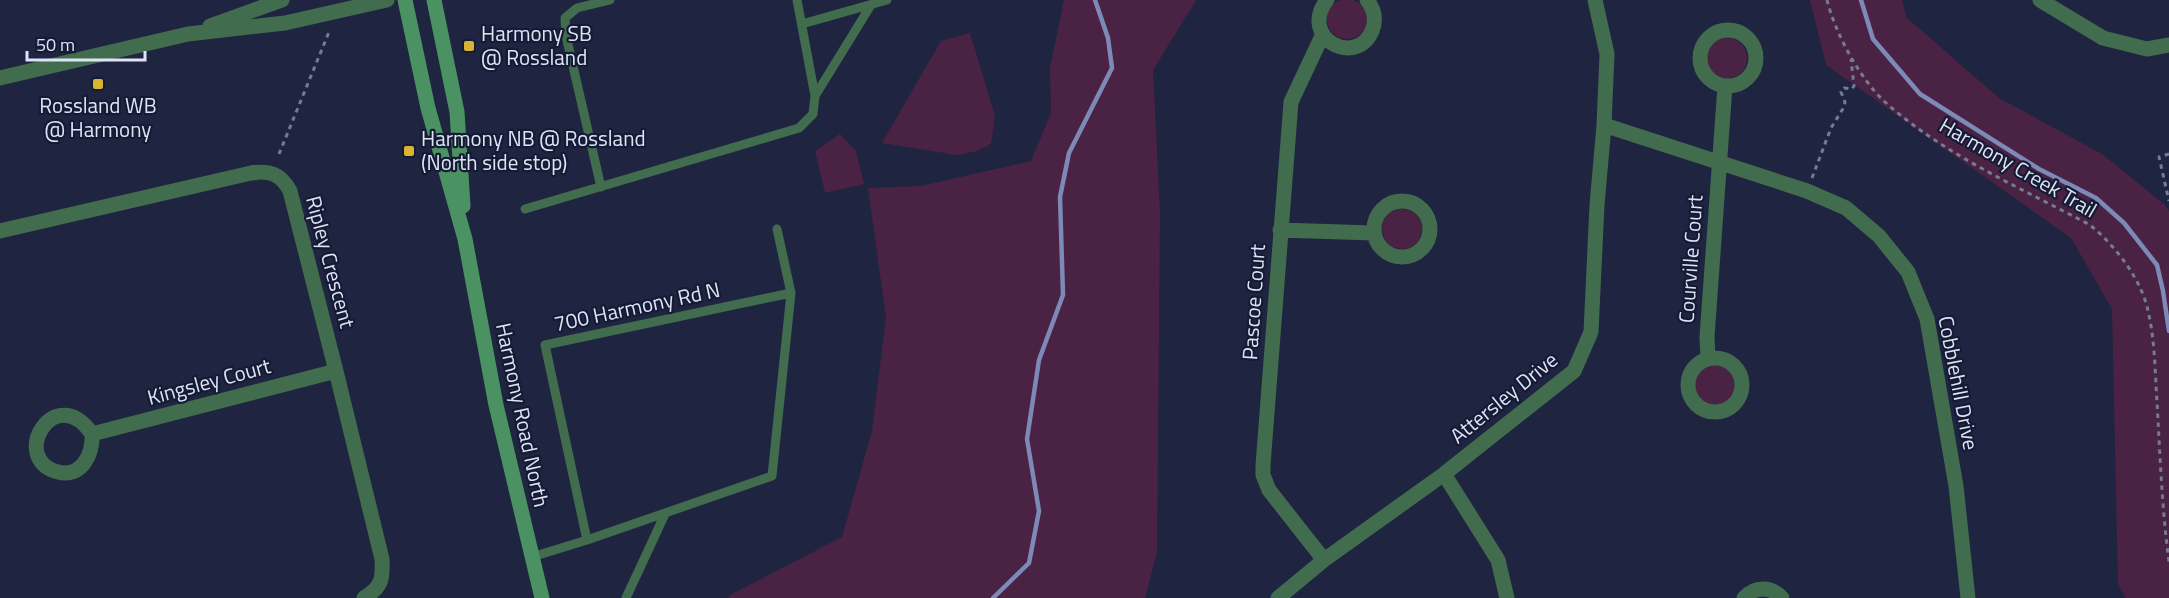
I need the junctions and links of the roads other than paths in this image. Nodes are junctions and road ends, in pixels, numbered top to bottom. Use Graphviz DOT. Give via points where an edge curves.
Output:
graph roads {
  1 [pos="282,0"];
  2 [pos="387,0"];
  3 [pos="405,0"];
  4 [pos="434,0"];
  5 [pos="610,0"];
  6 [pos="797,0"];
  7 [pos="888,0"];
  8 [pos="1327,0"];
  9 [pos="1367,0"];
  10 [pos="1595,0"];
  11 [pos="2040,0"];
  12 [pos="871,4"];
  13 [pos="802,24"];
  14 [pos="188,34"];
  15 [pos="1323,34"];
  16 [pos="2169,45"];
  17 [pos="0,78"];
  18 [pos="1725,86"];
  19 [pos="815,96"];
  20 [pos="1604,124"];
  21 [pos="1720,162"];
  22 [pos="602,187"];
  23 [pos="525,209"];
  24 [pos="777,229"];
  25 [pos="1280,230"];
  26 [pos="0,231"];
  27 [pos="1374,233"];
  28 [pos="465,239"];
  29 [pos="791,293"];
  30 [pos="1708,358"];
  31 [pos="336,371"];
  32 [pos="92,434"];
  33 [pos="1444,474"];
  34 [pos="665,514"];
  35 [pos="587,540"];
  36 [pos="532,557"];
  37 [pos="1324,560"];
  38 [pos="364,598"];
  39 [pos="542,598"];
  40 [pos="626,598"];
  41 [pos="1278,598"];
  42 [pos="1507,598"];
  43 [pos="1744,598"];
  44 [pos="1782,598"];
  45 [pos="1968,598"];
  1 -- 14 [label="street"];
  2 -- 14 [label="street" via="285,23"];
  3 -- 28 [label="main road, Harmony Road North" via="428,108"];
  4 -- 28 [label="main road, Harmony Road North" via="456,112"];
  5 -- 22 [label="lane" via="577,8 565,18"];
  6 -- 13 [label="lane"];
  7 -- 12 [label="lane"];
  8 -- 15 [label="street, Pascoe Court" via="1319,17"];
  9 -- 15 [label="street" via="1375,17 1374,27 1364,42 1346,48"];
  10 -- 20 [label="street, Attersley Drive" via="1607,54"];
  11 -- 16 [label="street" via="2103,38 2147,49"];
  12 -- 13 [label="lane"];
  12 -- 19 [label="lane"];
  13 -- 19 [label="lane"];
  14 -- 17 [label="street"];
  15 -- 25 [label="street, Pascoe Court" via="1291,102"];
  18 -- 21 [label="street, Courville Court"];
  19 -- 22 [label="lane" via="813,114 799,128"];
  20 -- 21 [label="street, Cobblehill Drive"];
  20 -- 33 [label="street, Attersley Drive" via="1592,332 1574,371"];
  21 -- 30 [label="street, Courville Court"];
  21 -- 45 [label="street, Cobblehill Drive" via="1846,208 1879,236 1908,272 1927,319 1956,486"];
  22 -- 23 [label="lane"];
  24 -- 29 [label="lane"];
  25 -- 27 [label="street"];
  25 -- 37 [label="street, Pascoe Court" via="1263,475 1269,490"];
  26 -- 31 [label="street, Ripley Crescent" via="251,173 274,173 290,191"];
  28 -- 36 [label="main road, Harmony Road North" via="496,405"];
  29 -- 34 [label="lane" via="772,476"];
  29 -- 35 [label="lane, 700 Harmony Rd N" via="545,345"];
  31 -- 32 [label="street, Kingsley Court"];
  31 -- 38 [label="street, Ripley Crescent" via="382,559 382,577 376,591"];
  33 -- 37 [label="street, Attersley Drive"];
  33 -- 42 [label="street" via="1498,560"];
  34 -- 35 [label="lane"];
  34 -- 40 [label="lane"];
  35 -- 36 [label="lane"];
  36 -- 39 [label="main road, Harmony Road North"];
  37 -- 41 [label="street, Attersley Drive"];
  43 -- 44 [label="street" via="1763,588"];
}
